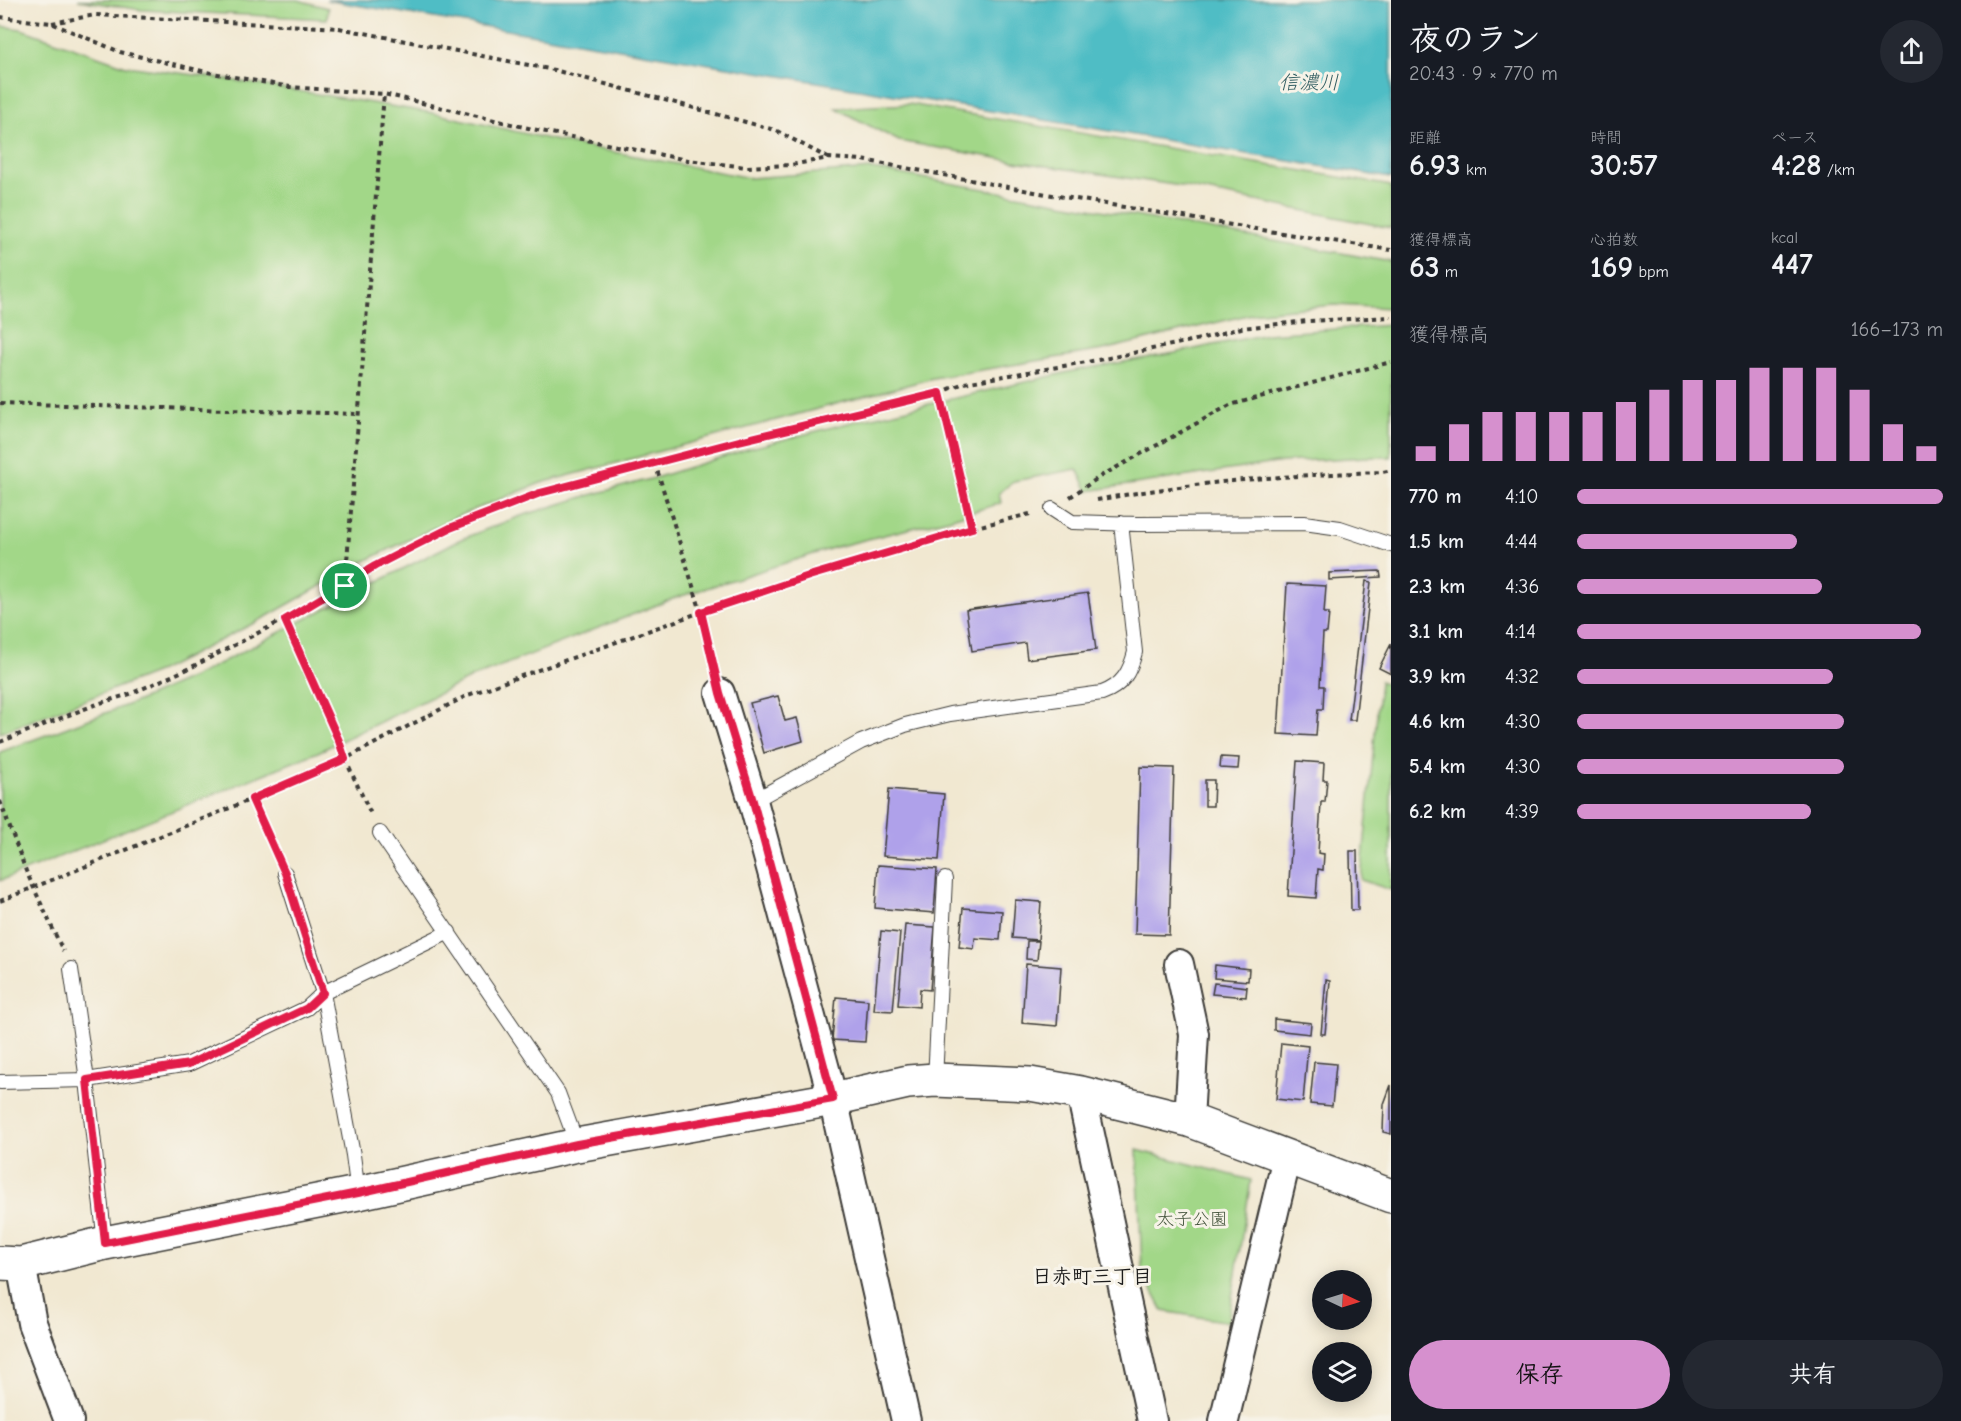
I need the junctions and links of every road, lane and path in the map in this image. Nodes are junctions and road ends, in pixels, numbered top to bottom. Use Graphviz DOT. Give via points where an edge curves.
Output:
graph roads {
  1 [pos="0,17"];
  2 [pos="51,24"];
  3 [pos="384,94"];
  4 [pos="829,158"];
  5 [pos="1391,250"];
  6 [pos="1391,317"];
  7 [pos="1391,362"];
  8 [pos="940,393"];
  9 [pos="0,403"];
  10 [pos="358,414"];
  11 [pos="655,463"];
  12 [pos="1391,470"];
  13 [pos="1179,488"];
  14 [pos="1052,509"];
  15 [pos="1008,519"];
  16 [pos="1121,524"];
  17 [pos="972,528"];
  18 [pos="1391,545"];
  19 [pos="345,586"];
  20 [pos="701,612"];
  21 [pos="285,620"];
  22 [pos="720,693"];
  23 [pos="0,742"];
  24 [pos="345,759"];
  25 [pos="252,799"];
  26 [pos="0,801"];
  27 [pos="753,801"];
  28 [pos="380,833"];
  29 [pos="285,873"];
  30 [pos="945,879"];
  31 [pos="35,888"];
  32 [pos="0,901"];
  33 [pos="449,932"];
  34 [pos="1179,964"];
  35 [pos="71,969"];
  36 [pos="323,993"];
  37 [pos="87,1080"];
  38 [pos="935,1080"];
  39 [pos="0,1082"];
  40 [pos="1081,1093"];
  41 [pos="833,1099"];
  42 [pos="1189,1120"];
  43 [pos="577,1144"];
  44 [pos="1287,1157"];
  45 [pos="358,1193"];
  46 [pos="1391,1196"];
  47 [pos="105,1243"];
  48 [pos="10,1263"];
  49 [pos="69,1421"];
  50 [pos="906,1421"];
  51 [pos="1152,1421"];
  52 [pos="1224,1421"];
  1 -- 2 [label="path"];
  2 -- 3 [label="path" via="120,52 207,72 290,87"];
  2 -- 4 [label="path" via="95,15 339,28 554,70 775,130"];
  3 -- 4 [label="path" via="687,160 746,167"];
  3 -- 10 [label="path"];
  4 -- 5 [label="path" via="863,160"];
  6 -- 8 [label="path" via="1241,328 964,383"];
  7 -- 14 [label="path" via="1230,405 1101,476"];
  8 -- 11 [label="path"];
  8 -- 17 [label="path"];
  9 -- 10 [label="path"];
  10 -- 19 [label="path"];
  11 -- 19 [label="path" via="540,493 495,510 414,546"];
  11 -- 20 [label="path"];
  12 -- 13 [label="path" via="1303,474"];
  14 -- 16 [label="lane" via="1072,522"];
  15 -- 17 [label="path"];
  16 -- 18 [label="lane" via="1304,523 1340,528"];
  16 -- 27 [label="lane" via="1135,652 1131,668 1113,690 950,714 905,725 861,742"];
  17 -- 20 [label="path"];
  19 -- 21 [label="path"];
  20 -- 22 [label="path"];
  20 -- 24 [label="path" via="468,694"];
  21 -- 23 [label="path" via="130,694"];
  21 -- 24 [label="path"];
  22 -- 27 [label="street"];
  24 -- 25 [label="path"];
  24 -- 28 [label="path"];
  25 -- 29 [label="path"];
  25 -- 31 [label="path"];
  26 -- 31 [label="path"];
  27 -- 41 [label="street"];
  28 -- 33 [label="lane"];
  29 -- 36 [label="lane"];
  30 -- 38 [label="lane"];
  31 -- 32 [label="path"];
  31 -- 35 [label="path"];
  33 -- 36 [label="lane"];
  33 -- 43 [label="lane" via="558,1093"];
  34 -- 42 [label="street" via="1194,1034"];
  35 -- 37 [label="lane"];
  36 -- 37 [label="lane" via="307,1008 189,1064"];
  36 -- 45 [label="lane"];
  37 -- 39 [label="lane"];
  37 -- 47 [label="lane"];
  38 -- 40 [label="street" via="1030,1084"];
  38 -- 41 [label="street"];
  40 -- 42 [label="street"];
  40 -- 51 [label="street"];
  41 -- 43 [label="street"];
  41 -- 50 [label="street"];
  42 -- 44 [label="street"];
  43 -- 45 [label="street"];
  44 -- 46 [label="street"];
  44 -- 52 [label="street"];
  45 -- 47 [label="street"];
  47 -- 48 [label="street"];
  48 -- 49 [label="street"];
}
